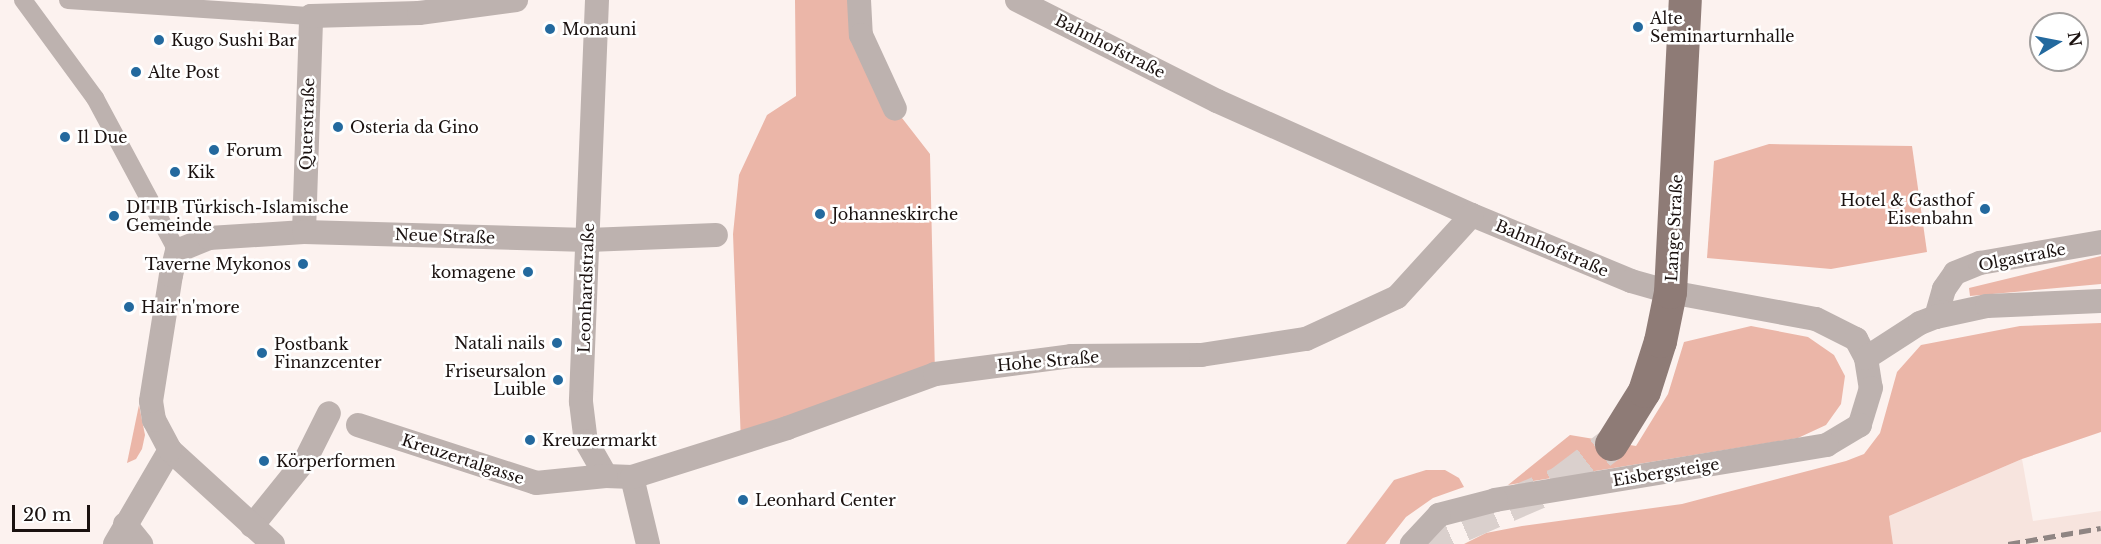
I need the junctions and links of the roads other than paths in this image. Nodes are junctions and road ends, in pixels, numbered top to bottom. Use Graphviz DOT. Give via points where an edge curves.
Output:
graph roads {
  1 [pos="23,0"];
  2 [pos="68,0"];
  3 [pos="508,0"];
  4 [pos="597,0"];
  5 [pos="859,0"];
  6 [pos="1685,0"];
  7 [pos="1026,2"];
  8 [pos="311,16"];
  9 [pos="895,109"];
  10 [pos="1472,215"];
  11 [pos="303,231"];
  12 [pos="716,235"];
  13 [pos="588,240"];
  14 [pos="2101,242"];
  15 [pos="177,251"];
  16 [pos="1670,292"];
  17 [pos="2101,301"];
  18 [pos="1936,316"];
  19 [pos="1866,358"];
  20 [pos="329,412"];
  21 [pos="358,425"];
  22 [pos="1611,444"];
  23 [pos="170,450"];
  24 [pos="606,476"];
  25 [pos="632,477"];
  26 [pos="252,526"];
  27 [pos="120,534"];
  28 [pos="141,544"];
  29 [pos="273,544"];
  30 [pos="648,544"];
  31 [pos="1412,544"];
  1 -- 15 [label="street" via="95,98"];
  2 -- 8 [label="street"];
  3 -- 8 [label="street" via="419,13"];
  4 -- 13 [label="street, Leonhardstraße"];
  5 -- 9 [label="street" via="861,35"];
  6 -- 16 [label="main road, Lange Straße"];
  7 -- 10 [label="street, Bahnhofstraße" via="1218,101"];
  8 -- 11 [label="street, Querstraße"];
  10 -- 16 [label="street, Bahnhofstraße" via="1631,281"];
  10 -- 25 [label="street, Hohe Straße" via="1397,297 1306,339 1201,356 1071,356 935,374 787,428"];
  11 -- 13 [label="street, Neue Straße"];
  11 -- 15 [label="street, Neue Straße" via="209,238"];
  12 -- 13 [label="street, Neue Straße"];
  13 -- 24 [label="street, Leonhardstraße" via="581,402 586,441"];
  14 -- 18 [label="street, Olgastraße" via="1980,263 1955,273 1944,289"];
  15 -- 23 [label="street" via="151,401 154,420"];
  16 -- 19 [label="street, Bahnhofstraße" via="1816,319 1856,339"];
  16 -- 22 [label="main road, Lange Straße" via="1644,391"];
  17 -- 18 [label="street" via="1987,306"];
  18 -- 19 [label="street"];
  19 -- 31 [label="street, Eisbergsteige" via="1871,388 1860,425 1827,445 1496,500 1439,515"];
  20 -- 26 [label="street" via="306,459"];
  21 -- 24 [label="street, Kreuzertalgasse" via="536,483"];
  23 -- 26 [label="street"];
  23 -- 27 [label="street"];
  24 -- 25 [label="street"];
  25 -- 30 [label="street"];
  26 -- 29 [label="street"];
  27 -- 28 [label="street"];
}
